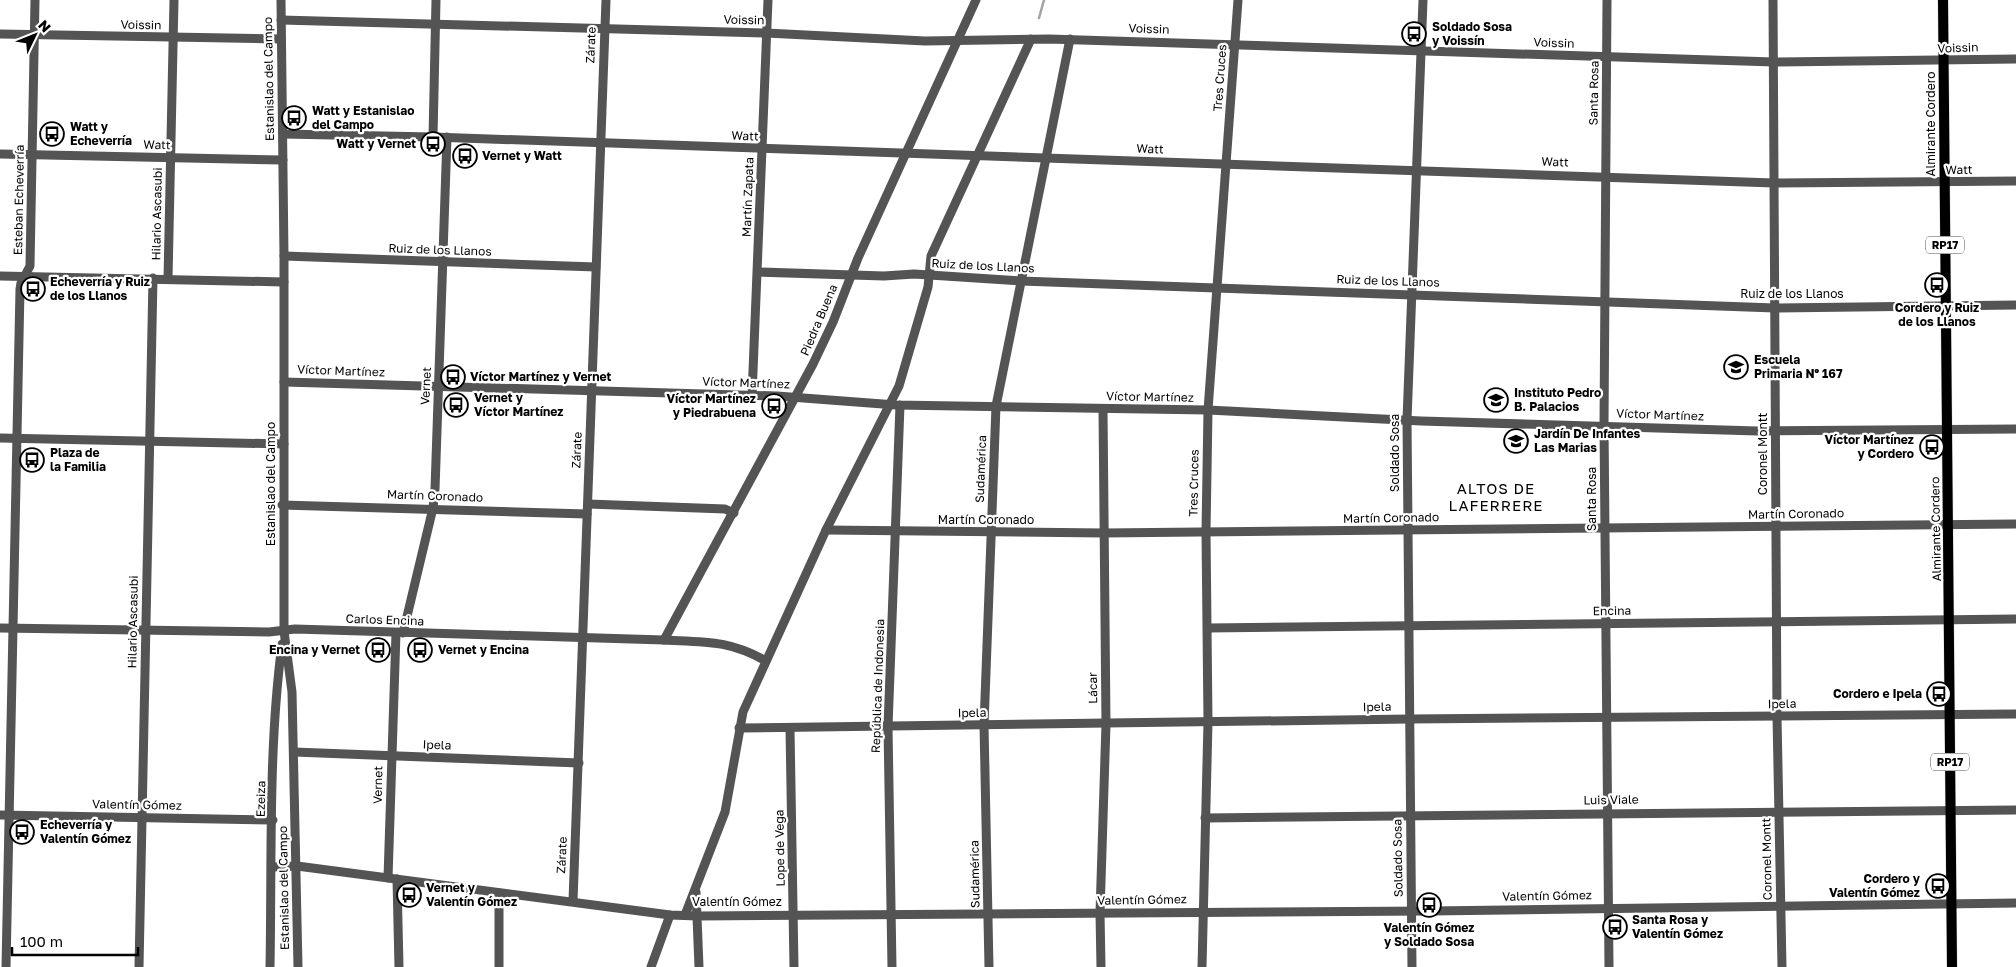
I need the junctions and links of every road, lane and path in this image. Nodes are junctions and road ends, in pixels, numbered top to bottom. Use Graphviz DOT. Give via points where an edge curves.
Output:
graph roads {
  1 [pos="35,0"];
  2 [pos="174,0"];
  3 [pos="280,0"];
  4 [pos="436,0"];
  5 [pos="606,0"];
  6 [pos="768,0"];
  7 [pos="976,0"];
  8 [pos="1238,0"];
  9 [pos="1423,0"];
  10 [pos="1607,0"];
  11 [pos="1773,0"];
  12 [pos="1943,0"];
  13 [pos="281,20"];
  14 [pos="437,24"];
  15 [pos="605,29"];
  16 [pos="766,33"];
  17 [pos="0,34"];
  18 [pos="34,35"];
  19 [pos="173,38"];
  20 [pos="281,39"];
  21 [pos="1031,39"];
  22 [pos="1070,39"];
  23 [pos="958,40"];
  24 [pos="1235,44"];
  25 [pos="1421,51"];
  26 [pos="1607,57"];
  27 [pos="2016,59"];
  28 [pos="1943,60"];
  29 [pos="1774,62"];
  30 [pos="283,134"];
  31 [pos="433,137"];
  32 [pos="447,137"];
  33 [pos="600,144"];
  34 [pos="763,149"];
  35 [pos="906,153"];
  36 [pos="0,154"];
  37 [pos="33,154"];
  38 [pos="978,156"];
  39 [pos="170,158"];
  40 [pos="1047,159"];
  41 [pos="283,160"];
  42 [pos="1226,164"];
  43 [pos="1416,170"];
  44 [pos="1605,177"];
  45 [pos="2016,181"];
  46 [pos="1944,182"];
  47 [pos="1774,183"];
  48 [pos="284,256"];
  49 [pos="444,262"];
  50 [pos="596,267"];
  51 [pos="758,272"];
  52 [pos="851,275"];
  53 [pos="930,275"];
  54 [pos="0,276"];
  55 [pos="25,276"];
  56 [pos="153,278"];
  57 [pos="168,279"];
  58 [pos="1021,281"];
  59 [pos="284,282"];
  60 [pos="1216,288"];
  61 [pos="1411,294"];
  62 [pos="1605,302"];
  63 [pos="1946,305"];
  64 [pos="2016,305"];
  65 [pos="1775,308"];
  66 [pos="284,382"];
  67 [pos="439,387"];
  68 [pos="592,392"];
  69 [pos="752,396"];
  70 [pos="797,398"];
  71 [pos="889,404"];
  72 [pos="900,405"];
  73 [pos="996,406"];
  74 [pos="1103,408"];
  75 [pos="1208,410"];
  76 [pos="1407,420"];
  77 [pos="1604,426"];
  78 [pos="2016,429"];
  79 [pos="1948,430"];
  80 [pos="1775,432"];
  81 [pos="0,438"];
  82 [pos="18,439"];
  83 [pos="149,442"];
  84 [pos="284,444"];
  85 [pos="282,505"];
  86 [pos="433,508"];
  87 [pos="587,509"];
  88 [pos="734,513"];
  89 [pos="1948,524"];
  90 [pos="2016,524"];
  91 [pos="1776,527"];
  92 [pos="1605,528"];
  93 [pos="826,530"];
  94 [pos="1407,531"];
  95 [pos="896,532"];
  96 [pos="1206,532"];
  97 [pos="1104,533"];
  98 [pos="991,534"];
  99 [pos="2016,619"];
  100 [pos="1950,620"];
  101 [pos="1777,622"];
  102 [pos="1605,624"];
  103 [pos="1408,626"];
  104 [pos="0,628"];
  105 [pos="14,628"];
  106 [pos="1208,628"];
  107 [pos="146,630"];
  108 [pos="284,631"];
  109 [pos="399,633"];
  110 [pos="583,637"];
  111 [pos="664,640"];
  112 [pos="766,661"];
  113 [pos="2016,714"];
  114 [pos="1950,715"];
  115 [pos="1777,717"];
  116 [pos="1410,719"];
  117 [pos="1607,719"];
  118 [pos="1208,722"];
  119 [pos="1106,724"];
  120 [pos="984,725"];
  121 [pos="888,727"];
  122 [pos="739,728"];
  123 [pos="790,728"];
  124 [pos="294,752"];
  125 [pos="391,756"];
  126 [pos="579,763"];
  127 [pos="2016,810"];
  128 [pos="1778,811"];
  129 [pos="1951,811"];
  130 [pos="1608,813"];
  131 [pos="0,815"];
  132 [pos="10,815"];
  133 [pos="1410,815"];
  134 [pos="142,817"];
  135 [pos="1205,818"];
  136 [pos="273,820"];
  137 [pos="297,866"];
  138 [pos="272,867"];
  139 [pos="393,878"];
  140 [pos="696,892"];
  141 [pos="499,893"];
  142 [pos="573,901"];
  143 [pos="2016,903"];
  144 [pos="1951,904"];
  145 [pos="1781,907"];
  146 [pos="1610,908"];
  147 [pos="1411,910"];
  148 [pos="1202,912"];
  149 [pos="1100,913"];
  150 [pos="794,914"];
  151 [pos="988,914"];
  152 [pos="670,915"];
  153 [pos="685,915"];
  154 [pos="890,915"];
  155 [pos="698,916"];
  156 [pos="6,967"];
  157 [pos="139,967"];
  158 [pos="270,967"];
  159 [pos="298,967"];
  160 [pos="399,967"];
  161 [pos="499,967"];
  162 [pos="651,967"];
  163 [pos="699,967"];
  164 [pos="794,967"];
  165 [pos="892,967"];
  166 [pos="989,967"];
  167 [pos="1101,967"];
  168 [pos="1202,967"];
  169 [pos="1412,967"];
  170 [pos="1609,967"];
  171 [pos="1782,967"];
  172 [pos="1952,967"];
  1 -- 18 [label="street, Esteban Echeverría"];
  2 -- 19 [label="street, Hilario Ascasubi"];
  3 -- 13 [label="street, Estanislao del Campo"];
  4 -- 14 [label="street"];
  5 -- 15 [label="street, Zárate"];
  6 -- 16 [label="street, Martín Zapata"];
  7 -- 23 [label="street, Piedra Buena"];
  8 -- 24 [label="street, Tres Cruces"];
  9 -- 25 [label="street, Soldado Sosa"];
  10 -- 26 [label="street, Santa Rosa"];
  11 -- 29 [label="street, Coronel Montt"];
  12 -- 28 [label="main road, Almirante Cordero / RP17"];
  13 -- 14 [label="street, Voissin"];
  13 -- 20 [label="street, Estanislao del Campo"];
  14 -- 15 [label="street, Voissin"];
  14 -- 31 [label="street"];
  15 -- 16 [label="street, Voissin"];
  15 -- 33 [label="street, Zárate"];
  16 -- 23 [label="street, Voissin"];
  16 -- 34 [label="street, Martín Zapata"];
  17 -- 18 [label="street, Voissin"];
  18 -- 19 [label="street, Voissin"];
  18 -- 37 [label="street, Esteban Echeverría"];
  19 -- 20 [label="street, Voissin"];
  19 -- 39 [label="street, Hilario Ascasubi"];
  20 -- 30 [label="street, Estanislao del Campo"];
  21 -- 22 [label="street, Voissin"];
  21 -- 23 [label="street, Voissin"];
  21 -- 38 [label="street"];
  22 -- 24 [label="street, Voissin"];
  22 -- 40 [label="street, Sudamérica"];
  23 -- 35 [label="street, Piedra Buena"];
  24 -- 25 [label="street, Voissin"];
  24 -- 42 [label="street, Tres Cruces"];
  25 -- 26 [label="street, Voissin"];
  25 -- 43 [label="street, Soldado Sosa"];
  26 -- 29 [label="street, Voissin"];
  26 -- 44 [label="street, Santa Rosa"];
  27 -- 28 [label="street, Voissin"];
  28 -- 29 [label="street, Voissin"];
  28 -- 46 [label="main road, Almirante Cordero / RP17"];
  29 -- 47 [label="street, Coronel Montt"];
  30 -- 31 [label="street, Watt"];
  30 -- 41 [label="street, Estanislao del Campo"];
  31 -- 32 [label="street, Watt"];
  32 -- 33 [label="street, Watt"];
  32 -- 49 [label="street, Vernet"];
  33 -- 34 [label="street, Watt"];
  33 -- 50 [label="street, Zárate"];
  34 -- 35 [label="street, Watt"];
  34 -- 51 [label="street, Martín Zapata"];
  35 -- 38 [label="street, Watt"];
  35 -- 52 [label="street, Piedra Buena"];
  36 -- 37 [label="street, Watt"];
  37 -- 39 [label="street, Watt"];
  37 -- 55 [label="street, Esteban Echeverría" via="30,266"];
  38 -- 40 [label="street, Watt"];
  38 -- 53 [label="street" via="931,256"];
  39 -- 41 [label="street, Watt"];
  39 -- 57 [label="street, Hilario Ascasubi"];
  40 -- 42 [label="street, Watt"];
  40 -- 58 [label="street, Sudamérica"];
  41 -- 48 [label="street, Estanislao del Campo"];
  42 -- 43 [label="street, Watt"];
  42 -- 60 [label="street, Tres Cruces"];
  43 -- 44 [label="street, Watt"];
  43 -- 61 [label="street, Soldado Sosa"];
  44 -- 47 [label="street, Watt"];
  44 -- 62 [label="street, Santa Rosa"];
  45 -- 46 [label="street, Watt"];
  46 -- 47 [label="street, Watt"];
  46 -- 63 [label="main road, Almirante Cordero / RP17"];
  47 -- 65 [label="street, Coronel Montt"];
  48 -- 49 [label="street, Ruiz de los Llanos"];
  48 -- 59 [label="street, Estanislao del Campo"];
  49 -- 50 [label="street, Ruiz de los Llanos"];
  49 -- 67 [label="street, Vernet"];
  50 -- 68 [label="street, Zárate"];
  51 -- 52 [label="street, Ruiz de los Llanos"];
  51 -- 69 [label="street, Martín Zapata"];
  52 -- 53 [label="street, Ruiz de los Llanos"];
  52 -- 70 [label="street, Piedra Buena"];
  53 -- 58 [label="street, Ruiz de los Llanos"];
  53 -- 71 [label="street" via="902,374"];
  54 -- 55 [label="street"];
  55 -- 56 [label="street"];
  55 -- 82 [label="street, Esteban Echeverría" via="20,289"];
  56 -- 57 [label="street"];
  56 -- 83 [label="street, Hilario Ascasubi"];
  57 -- 59 [label="street"];
  58 -- 60 [label="street, Ruiz de los Llanos"];
  58 -- 73 [label="street, Sudamérica"];
  59 -- 66 [label="street, Estanislao del Campo"];
  60 -- 61 [label="street, Ruiz de los Llanos"];
  60 -- 75 [label="street, Tres Cruces"];
  61 -- 62 [label="street, Ruiz de los Llanos"];
  61 -- 76 [label="street, Soldado Sosa"];
  62 -- 65 [label="street, Ruiz de los Llanos"];
  62 -- 77 [label="street, Santa Rosa"];
  63 -- 64 [label="street, Ruiz de los Llanos"];
  63 -- 65 [label="street, Ruiz de los Llanos"];
  63 -- 79 [label="main road, Almirante Cordero / RP17"];
  65 -- 80 [label="street, Coronel Montt"];
  66 -- 67 [label="street, Víctor Martínez"];
  66 -- 84 [label="street, Estanislao del Campo"];
  67 -- 68 [label="street, Víctor Martínez"];
  67 -- 86 [label="street, Vernet"];
  68 -- 69 [label="street, Víctor Martínez"];
  68 -- 87 [label="street, Zárate"];
  69 -- 70 [label="street, Víctor Martínez"];
  70 -- 71 [label="street, Víctor Martínez"];
  70 -- 88 [label="street, Piedra Buena"];
  71 -- 72 [label="street, Víctor Martínez"];
  71 -- 93 [label="street"];
  72 -- 73 [label="street, Víctor Martínez"];
  72 -- 95 [label="street, República de Indonesia"];
  73 -- 74 [label="street, Víctor Martínez"];
  73 -- 98 [label="street, Sudamérica"];
  74 -- 75 [label="street, Víctor Martínez"];
  74 -- 97 [label="street, Lácar"];
  75 -- 76 [label="street, Víctor Martínez"];
  75 -- 96 [label="street, Tres Cruces"];
  76 -- 77 [label="street, Víctor Martínez"];
  76 -- 94 [label="street, Soldado Sosa"];
  77 -- 80 [label="street, Víctor Martínez"];
  77 -- 92 [label="street, Santa Rosa"];
  78 -- 79 [label="street, Víctor Martínez"];
  79 -- 80 [label="street, Víctor Martínez"];
  79 -- 89 [label="main road, Almirante Cordero / RP17"];
  80 -- 91 [label="street, Coronel Montt"];
  81 -- 82 [label="street"];
  82 -- 83 [label="street"];
  82 -- 105 [label="street, Esteban Echeverría"];
  83 -- 84 [label="street"];
  83 -- 107 [label="street, Hilario Ascasubi"];
  84 -- 85 [label="street, Estanislao del Campo"];
  85 -- 86 [label="street, Martín Coronado"];
  85 -- 108 [label="street, Estanislao del Campo"];
  86 -- 87 [label="street, Martín Coronado"];
  86 -- 109 [label="street, Vernet"];
  87 -- 88 [label="street, Martín Coronado" via="725,509"];
  87 -- 110 [label="street, Zárate"];
  88 -- 111 [label="street, Piedra Buena"];
  89 -- 90 [label="street, Martín Coronado"];
  89 -- 91 [label="street, Martín Coronado"];
  89 -- 100 [label="main road, Almirante Cordero / RP17"];
  91 -- 92 [label="street, Martín Coronado"];
  91 -- 101 [label="street, Coronel Montt"];
  92 -- 94 [label="street, Martín Coronado"];
  92 -- 102 [label="street, Santa Rosa"];
  93 -- 95 [label="street, Martín Coronado"];
  93 -- 112 [label="street"];
  94 -- 96 [label="street, Martín Coronado"];
  94 -- 103 [label="street, Soldado Sosa"];
  95 -- 98 [label="street, Martín Coronado"];
  95 -- 121 [label="street, República de Indonesia"];
  96 -- 97 [label="street, Martín Coronado"];
  96 -- 106 [label="street, Tres Cruces"];
  97 -- 98 [label="street, Martín Coronado"];
  97 -- 119 [label="street, Lácar"];
  98 -- 120 [label="street, Sudamérica"];
  99 -- 100 [label="street, Encina"];
  100 -- 101 [label="street, Encina"];
  100 -- 114 [label="main road, Almirante Cordero / RP17"];
  101 -- 102 [label="street, Encina"];
  101 -- 115 [label="street, Coronel Montt"];
  102 -- 103 [label="street, Encina"];
  102 -- 117 [label="street, Santa Rosa"];
  103 -- 106 [label="street, Encina"];
  103 -- 116 [label="street, Soldado Sosa"];
  104 -- 105 [label="street, Carlos Encina"];
  105 -- 107 [label="street, Carlos Encina"];
  105 -- 132 [label="street, Esteban Echeverría"];
  106 -- 118 [label="street, Tres Cruces"];
  107 -- 108 [label="street, Carlos Encina"];
  107 -- 134 [label="street, Hilario Ascasubi"];
  108 -- 109 [label="street, Carlos Encina"];
  108 -- 124 [label="street, Estanislao del Campo" via="292,692"];
  108 -- 136 [label="street, Ezeiza" via="277,684"];
  109 -- 110 [label="street, Carlos Encina"];
  109 -- 125 [label="street, Vernet"];
  110 -- 111 [label="street, Carlos Encina"];
  110 -- 126 [label="street, Zárate"];
  111 -- 112 [label="street, Carlos Encina" via="725,643"];
  112 -- 122 [label="street"];
  113 -- 114 [label="street, Ipela"];
  114 -- 115 [label="street, Ipela"];
  114 -- 129 [label="main road, Almirante Cordero / RP17"];
  115 -- 117 [label="street, Ipela"];
  115 -- 128 [label="street, Coronel Montt"];
  116 -- 117 [label="street, Ipela"];
  116 -- 118 [label="street, Ipela"];
  116 -- 133 [label="street, Soldado Sosa"];
  117 -- 130 [label="street, Santa Rosa"];
  118 -- 119 [label="street, Ipela"];
  118 -- 135 [label="street, Tres Cruces"];
  119 -- 120 [label="street, Ipela"];
  119 -- 149 [label="street, Lácar"];
  120 -- 121 [label="street, Ipela"];
  120 -- 151 [label="street, Sudamérica"];
  121 -- 123 [label="street, Ipela"];
  121 -- 154 [label="street, República de Indonesia"];
  122 -- 123 [label="street, Ipela"];
  122 -- 140 [label="street" via="726,812"];
  123 -- 150 [label="street, Lope de Vega"];
  124 -- 125 [label="street, Ipela"];
  124 -- 137 [label="street, Estanislao del Campo"];
  125 -- 126 [label="street, Ipela"];
  125 -- 139 [label="street, Vernet"];
  126 -- 142 [label="street, Zárate"];
  127 -- 129 [label="street, Luis Viale"];
  128 -- 129 [label="street, Luis Viale"];
  128 -- 130 [label="street, Luis Viale"];
  128 -- 145 [label="street, Coronel Montt"];
  129 -- 144 [label="main road, Almirante Cordero / RP17"];
  130 -- 133 [label="street, Luis Viale"];
  130 -- 146 [label="street, Santa Rosa"];
  131 -- 132 [label="street, Valentín Gómez"];
  132 -- 134 [label="street, Valentín Gómez"];
  132 -- 156 [label="street, Esteban Echeverría"];
  133 -- 135 [label="street, Luis Viale"];
  133 -- 147 [label="street, Soldado Sosa"];
  134 -- 136 [label="street, Valentín Gómez"];
  134 -- 157 [label="street, Hilario Ascasubi"];
  135 -- 148 [label="street, Tres Cruces"];
  136 -- 138 [label="street, Ezeiza"];
  137 -- 138 [label="street, Valentín Gómez"];
  137 -- 139 [label="street, Valentín Gómez"];
  137 -- 159 [label="street, Estanislao del Campo"];
  138 -- 158 [label="street, Ezeiza"];
  139 -- 141 [label="street, Valentín Gómez"];
  139 -- 160 [label="street, Vernet"];
  140 -- 153 [label="street"];
  140 -- 155 [label="street"];
  141 -- 142 [label="street, Valentín Gómez"];
  141 -- 161 [label="street"];
  142 -- 152 [label="street, Valentín Gómez"];
  143 -- 144 [label="street, Valentín Gómez"];
  144 -- 145 [label="street, Valentín Gómez"];
  144 -- 172 [label="main road, Almirante Cordero / RP17"];
  145 -- 146 [label="street, Valentín Gómez"];
  145 -- 171 [label="street, Coronel Montt"];
  146 -- 147 [label="street, Valentín Gómez"];
  146 -- 170 [label="street, Santa Rosa"];
  147 -- 148 [label="street, Valentín Gómez"];
  147 -- 169 [label="street, Soldado Sosa"];
  148 -- 149 [label="street, Valentín Gómez"];
  148 -- 168 [label="street, Tres Cruces"];
  149 -- 151 [label="street, Valentín Gómez"];
  149 -- 167 [label="street, Lácar"];
  150 -- 154 [label="street, Valentín Gómez"];
  150 -- 155 [label="street, Valentín Gómez"];
  150 -- 164 [label="street, Lope de Vega"];
  151 -- 154 [label="street, Valentín Gómez"];
  151 -- 166 [label="street, Sudamérica"];
  152 -- 153 [label="street, Valentín Gómez"];
  152 -- 162 [label="street"];
  153 -- 155 [label="street, Valentín Gómez"];
  154 -- 165 [label="street, República de Indonesia"];
  155 -- 163 [label="street"];
}
